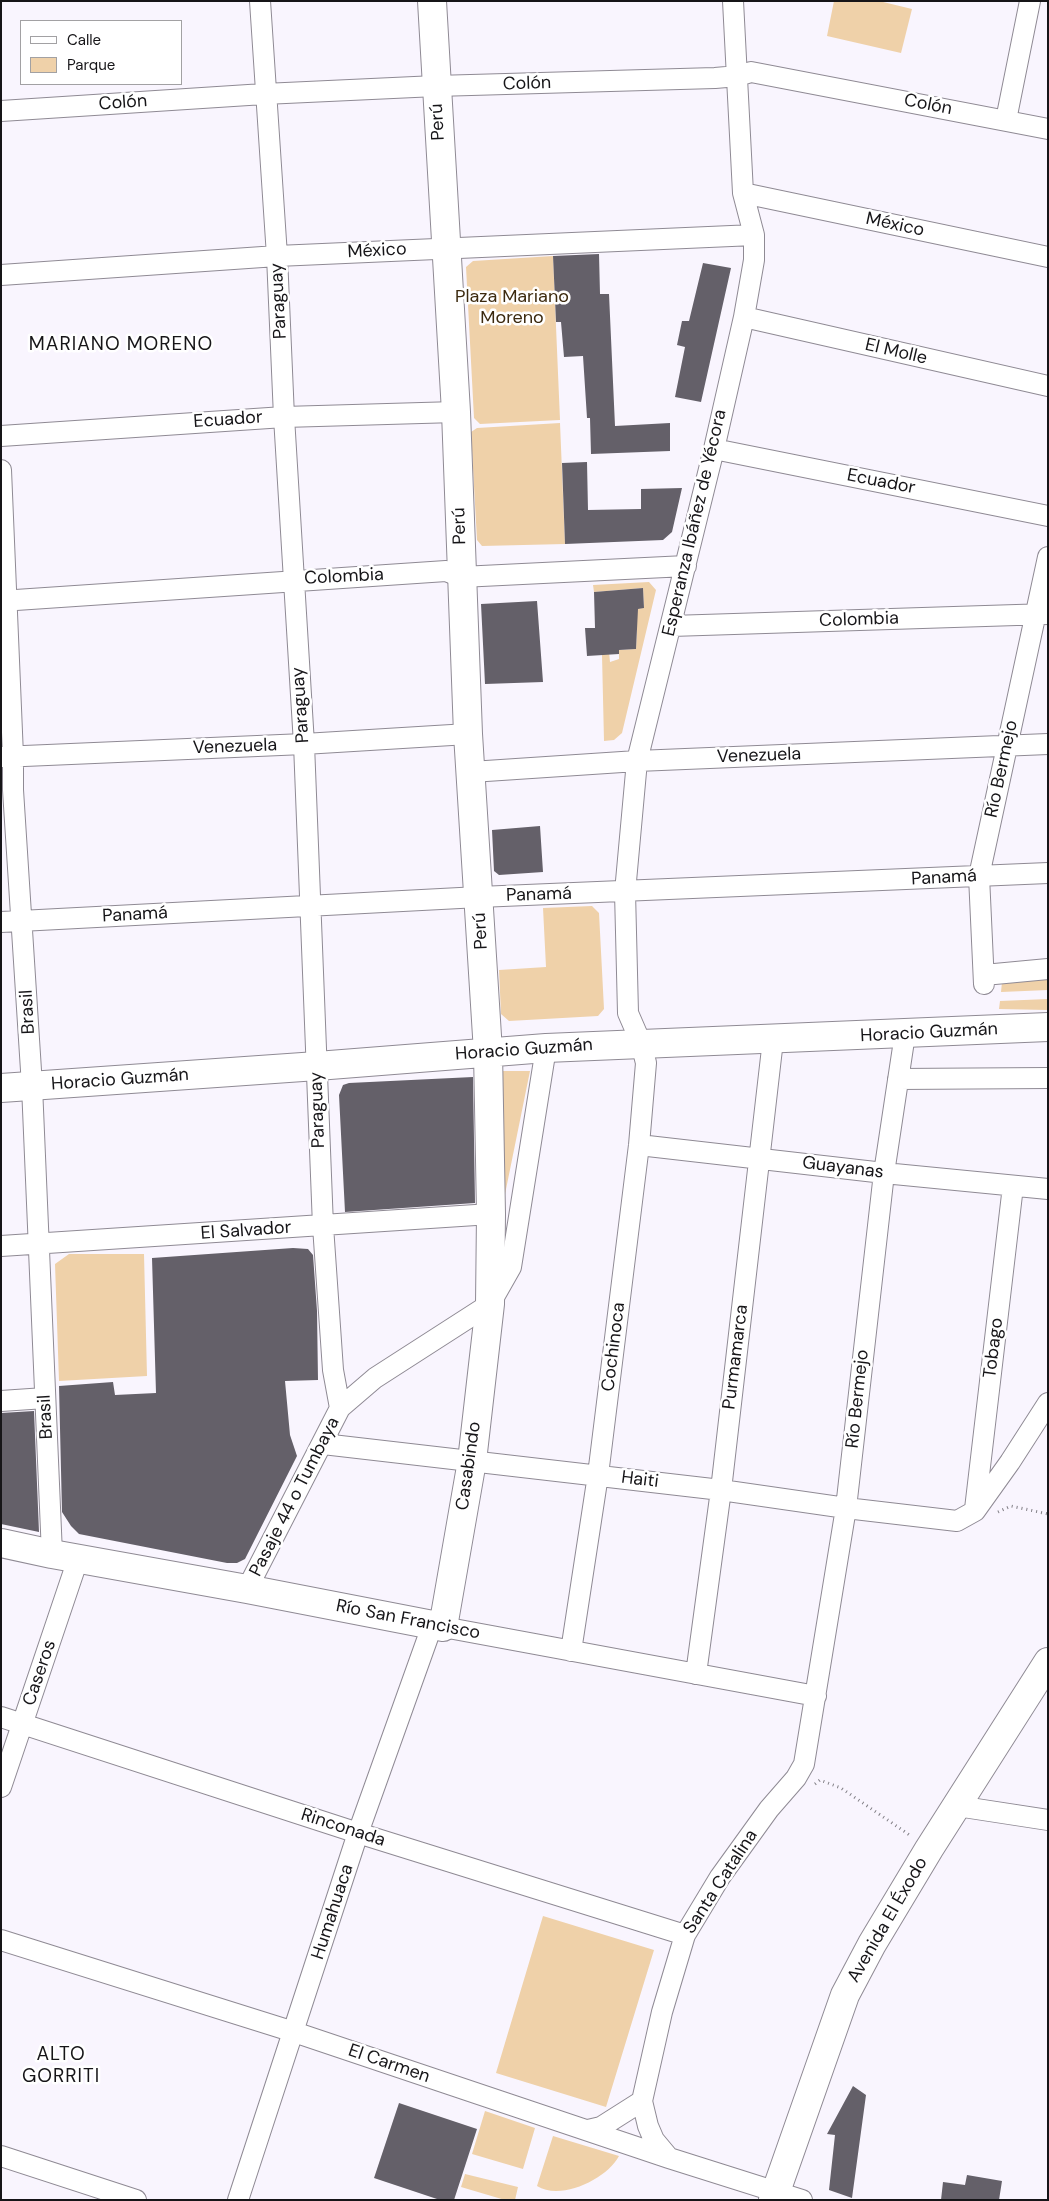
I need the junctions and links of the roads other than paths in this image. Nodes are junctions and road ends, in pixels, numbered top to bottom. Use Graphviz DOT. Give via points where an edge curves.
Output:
graph roads {
  1 [pos="260,1"];
  2 [pos="432,1"];
  3 [pos="733,1"];
  4 [pos="1030,1"];
  5 [pos="738,76"];
  6 [pos="436,86"];
  7 [pos="264,94"];
  8 [pos="1,111"];
  9 [pos="1006,120"];
  10 [pos="1048,129"];
  11 [pos="743,193"];
  12 [pos="754,235"];
  13 [pos="445,248"];
  14 [pos="277,256"];
  15 [pos="1048,257"];
  16 [pos="1,275"];
  17 [pos="744,317"];
  18 [pos="1048,386"];
  19 [pos="456,412"];
  20 [pos="284,417"];
  21 [pos="1,436"];
  22 [pos="714,449"];
  23 [pos="1,470"];
  24 [pos="1048,516"];
  25 [pos="1048,557"];
  26 [pos="686,566"];
  27 [pos="461,577"];
  28 [pos="293,580"];
  29 [pos="4,600"];
  30 [pos="1042,615"];
  31 [pos="671,626"];
  32 [pos="468,734"];
  33 [pos="304,744"];
  34 [pos="1048,744"];
  35 [pos="1007,746"];
  36 [pos="7,757"];
  37 [pos="638,761"];
  38 [pos="471,772"];
  39 [pos="1048,873"];
  40 [pos="979,876"];
  41 [pos="625,892"];
  42 [pos="478,897"];
  43 [pos="311,906"];
  44 [pos="22,921"];
  45 [pos="1,922"];
  46 [pos="1048,969"];
  47 [pos="1048,1027"];
  48 [pos="905,1034"];
  49 [pos="773,1040"];
  50 [pos="641,1043"];
  51 [pos="546,1048"];
  52 [pos="488,1052"];
  53 [pos="317,1066"];
  54 [pos="1048,1078"];
  55 [pos="898,1079"];
  56 [pos="32,1086"];
  57 [pos="1,1088"];
  58 [pos="639,1145"];
  59 [pos="760,1157"];
  60 [pos="884,1173"];
  61 [pos="1013,1186"];
  62 [pos="1048,1189"];
  63 [pos="491,1214"];
  64 [pos="323,1226"];
  65 [pos="38,1244"];
  66 [pos="1,1246"];
  67 [pos="490,1304"];
  68 [pos="45,1398"];
  69 [pos="1,1401"];
  70 [pos="1048,1402"];
  71 [pos="340,1408"];
  72 [pos="323,1444"];
  73 [pos="472,1461"];
  74 [pos="598,1475"];
  75 [pos="721,1490"];
  76 [pos="846,1508"];
  77 [pos="977,1508"];
  78 [pos="1,1543"];
  79 [pos="65,1557"];
  80 [pos="247,1589"];
  81 [pos="437,1626"];
  82 [pos="571,1651"];
  83 [pos="1048,1662"];
  84 [pos="696,1674"];
  85 [pos="816,1696"];
  86 [pos="1,1717"];
  87 [pos="22,1724"];
  88 [pos="800,1771"];
  89 [pos="1,1787"];
  90 [pos="956,1806"];
  91 [pos="1048,1820"];
  92 [pos="358,1833"];
  93 [pos="685,1935"];
  94 [pos="1,1940"];
  95 [pos="294,2032"];
  96 [pos="642,2101"];
  97 [pos="588,2130"];
  98 [pos="1,2156"];
  99 [pos="669,2158"];
  100 [pos="774,2195"];
  101 [pos="136,2200"];
  102 [pos="238,2200"];
  103 [pos="802,2200"];
  1 -- 7 [label="street, Paraguay"];
  2 -- 6 [label="main road, Perú"];
  3 -- 5 [label="street, Esperanza Ibáñez de Yécora"];
  4 -- 9 [label="street"];
  5 -- 6 [label="street, Colón"];
  5 -- 9 [label="street, Colón" via="752,72"];
  5 -- 11 [label="street, Esperanza Ibáñez de Yécora"];
  6 -- 7 [label="street, Colón"];
  6 -- 13 [label="main road, Perú"];
  7 -- 8 [label="street, Colón"];
  7 -- 14 [label="street, Paraguay"];
  9 -- 10 [label="street, Colón"];
  11 -- 12 [label="street, Esperanza Ibáñez de Yécora"];
  11 -- 15 [label="street, México"];
  12 -- 13 [label="street, México"];
  12 -- 17 [label="street, Esperanza Ibáñez de Yécora" via="754,260"];
  13 -- 14 [label="street, México"];
  13 -- 19 [label="main road, Perú"];
  14 -- 16 [label="street, México"];
  14 -- 20 [label="street, Paraguay"];
  17 -- 18 [label="street, El Molle"];
  17 -- 22 [label="street, Esperanza Ibáñez de Yécora"];
  19 -- 20 [label="street, Ecuador"];
  19 -- 27 [label="main road, Perú"];
  20 -- 21 [label="street, Ecuador"];
  20 -- 28 [label="street, Paraguay"];
  22 -- 24 [label="street, Ecuador"];
  22 -- 26 [label="street, Esperanza Ibáñez de Yécora"];
  23 -- 29 [label="street, Brasil"];
  25 -- 30 [label="street, Río Bermejo"];
  26 -- 27 [label="street, Colombia"];
  26 -- 31 [label="street, Esperanza Ibáñez de Yécora"];
  27 -- 28 [label="street, Colombia" via="446,571"];
  27 -- 32 [label="main road, Perú"];
  28 -- 29 [label="street, Colombia"];
  28 -- 33 [label="street, Paraguay"];
  29 -- 36 [label="street, Brasil"];
  30 -- 31 [label="street, Colombia"];
  30 -- 35 [label="street, Río Bermejo"];
  31 -- 37 [label="street, Esperanza Ibáñez de Yécora"];
  32 -- 33 [label="street, Venezuela"];
  32 -- 38 [label="main road, Perú"];
  33 -- 36 [label="street, Venezuela"];
  33 -- 43 [label="street, Paraguay"];
  34 -- 35 [label="street, Venezuela"];
  35 -- 37 [label="street, Venezuela"];
  35 -- 40 [label="street, Río Bermejo"];
  36 -- 44 [label="street, Brasil" via="13,790"];
  37 -- 38 [label="street, Venezuela"];
  37 -- 41 [label="street, Esperanza Ibáñez de Yécora"];
  38 -- 42 [label="main road, Perú"];
  39 -- 40 [label="street, Panamá"];
  40 -- 41 [label="street, Panamá"];
  40 -- 46 [label="street, Río Bermejo" via="984,979"];
  41 -- 42 [label="street, Panamá"];
  41 -- 50 [label="street, Esperanza Ibáñez de Yécora" via="628,1013"];
  42 -- 43 [label="street, Panamá"];
  42 -- 52 [label="main road, Perú"];
  43 -- 44 [label="street, Panamá"];
  43 -- 53 [label="street, Paraguay"];
  44 -- 45 [label="street, Panamá"];
  44 -- 56 [label="street, Brasil"];
  47 -- 48 [label="main road, Horacio Guzmán"];
  48 -- 49 [label="main road, Horacio Guzmán"];
  48 -- 55 [label="street, Río Bermejo"];
  49 -- 50 [label="main road, Horacio Guzmán"];
  49 -- 59 [label="street, Purmamarca"];
  50 -- 51 [label="main road, Horacio Guzmán"];
  50 -- 58 [label="street, Cochinoca" via="646,1063"];
  51 -- 52 [label="main road, Horacio Guzmán"];
  51 -- 67 [label="street, Casabindo" via="511,1267"];
  52 -- 53 [label="main road, Horacio Guzmán"];
  52 -- 63 [label="main road, Casabindo"];
  53 -- 56 [label="main road, Horacio Guzmán"];
  53 -- 64 [label="street, Paraguay"];
  54 -- 55 [label="street"];
  55 -- 60 [label="street, Río Bermejo"];
  56 -- 57 [label="main road, Horacio Guzmán"];
  56 -- 65 [label="street, Brasil"];
  58 -- 59 [label="street, Guayanas"];
  58 -- 74 [label="street, Cochinoca"];
  59 -- 60 [label="street, Guayanas"];
  59 -- 75 [label="street, Purmamarca"];
  60 -- 61 [label="street, Guayanas"];
  60 -- 76 [label="street, Río Bermejo"];
  61 -- 62 [label="street, Guayanas"];
  61 -- 77 [label="street, Tobago"];
  63 -- 64 [label="street, El Salvador"];
  63 -- 67 [label="main road, Casabindo"];
  64 -- 65 [label="street, El Salvador"];
  64 -- 71 [label="street, Paraguay" via="333,1370"];
  65 -- 66 [label="street, El Salvador"];
  65 -- 68 [label="street, Brasil"];
  67 -- 71 [label="street, Pasaje 44 o Tumbaya" via="375,1378"];
  67 -- 73 [label="main road, Casabindo"];
  68 -- 69 [label="street"];
  68 -- 79 [label="street, Brasil"];
  70 -- 77 [label="street"];
  71 -- 72 [label="street, Pasaje 44 o Tumbaya"];
  72 -- 73 [label="street, Haiti"];
  72 -- 80 [label="street, Pasaje 44 o Tumbaya"];
  73 -- 74 [label="street, Haiti"];
  73 -- 81 [label="main road, Casabindo"];
  74 -- 75 [label="street, Haiti"];
  74 -- 82 [label="street, Cochinoca"];
  75 -- 76 [label="street, Haiti"];
  75 -- 84 [label="street, Purmamarca"];
  76 -- 77 [label="street, Haiti" via="956,1521"];
  76 -- 85 [label="street, Río Bermejo"];
  78 -- 79 [label="main road, Río San Francisco"];
  79 -- 80 [label="main road, Río San Francisco"];
  79 -- 87 [label="street, Caseros"];
  80 -- 81 [label="main road, Río San Francisco"];
  81 -- 82 [label="street, Río San Francisco"];
  81 -- 92 [label="street, Humahuaca"];
  82 -- 84 [label="street, Río San Francisco"];
  83 -- 90 [label="main road, Avenida El Éxodo"];
  84 -- 85 [label="street, Río San Francisco"];
  85 -- 88 [label="street, Río Bermejo"];
  86 -- 87 [label="street, Rinconada"];
  87 -- 89 [label="street, Caseros"];
  87 -- 92 [label="street, Rinconada"];
  88 -- 93 [label="street, Santa Catalina" via="720,1877"];
  90 -- 91 [label="street"];
  90 -- 100 [label="main road, Avenida El Éxodo" via="844,1995"];
  92 -- 93 [label="street, Rinconada"];
  92 -- 95 [label="street, Humahuaca"];
  93 -- 96 [label="street, Santa Catalina" via="662,2012"];
  94 -- 95 [label="street, El Carmen"];
  95 -- 97 [label="street, El Carmen"];
  95 -- 102 [label="street, Humahuaca"];
  96 -- 97 [label="street" via="601,2127"];
  96 -- 99 [label="street, Santa Catalina" via="654,2140"];
  97 -- 99 [label="street, El Carmen"];
  98 -- 101 [label="street"];
  99 -- 100 [label="street, El Carmen"];
  100 -- 103 [label="street, El Carmen"];
}
